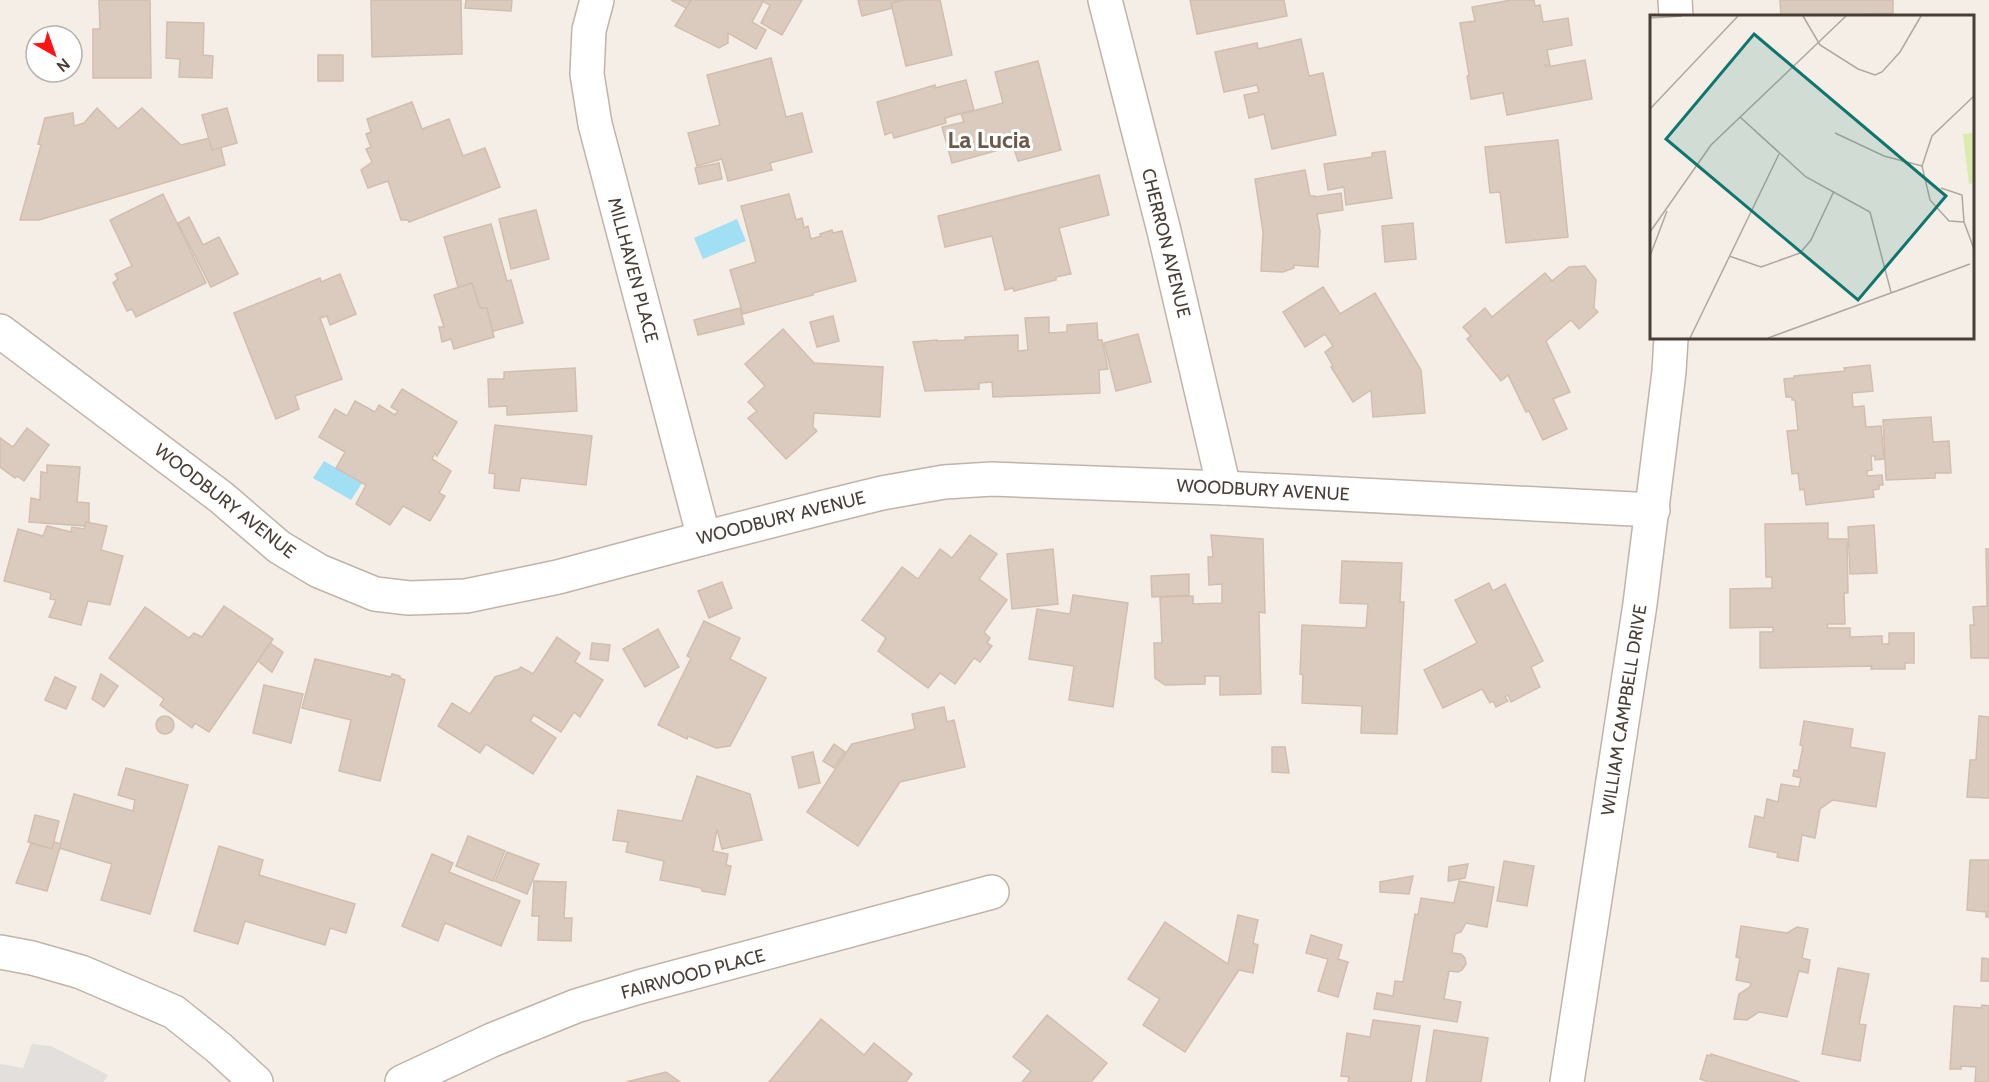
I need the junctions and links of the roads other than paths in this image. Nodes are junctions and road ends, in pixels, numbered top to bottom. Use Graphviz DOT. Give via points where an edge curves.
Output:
graph roads {
  1 [pos="597,0"];
  2 [pos="1105,0"];
  3 [pos="1675,0"];
  4 [pos="1676,15"];
  5 [pos="0,331"];
  6 [pos="1671,339"];
  7 [pos="1224,488"];
  8 [pos="1653,510"];
  9 [pos="704,538"];
  10 [pos="992,892"];
  11 [pos="0,952"];
  12 [pos="256,1082"];
  13 [pos="402,1082"];
  14 [pos="1567,1082"];
  1 -- 9 [label="street, MILLHAVEN PLACE" via="589,30 587,74 595,124"];
  2 -- 7 [label="street, CHERRON AVENUE"];
  3 -- 4 [label="street"];
  5 -- 9 [label="street, WOODBURY AVENUE" via="222,498 279,547 319,571 375,594 410,598 466,596 558,578"];
  6 -- 8 [label="street, WILLIAM CAMPBELL DRIVE"];
  7 -- 8 [label="street, WOODBURY AVENUE"];
  7 -- 9 [label="street, WOODBURY AVENUE" via="992,479 944,482 882,493"];
  8 -- 14 [label="street, WILLIAM CAMPBELL DRIVE"];
  10 -- 13 [label="street, FAIRWOOD PLACE" via="576,1006"];
  11 -- 12 [label="street" via="81,972 174,1012"];
}
